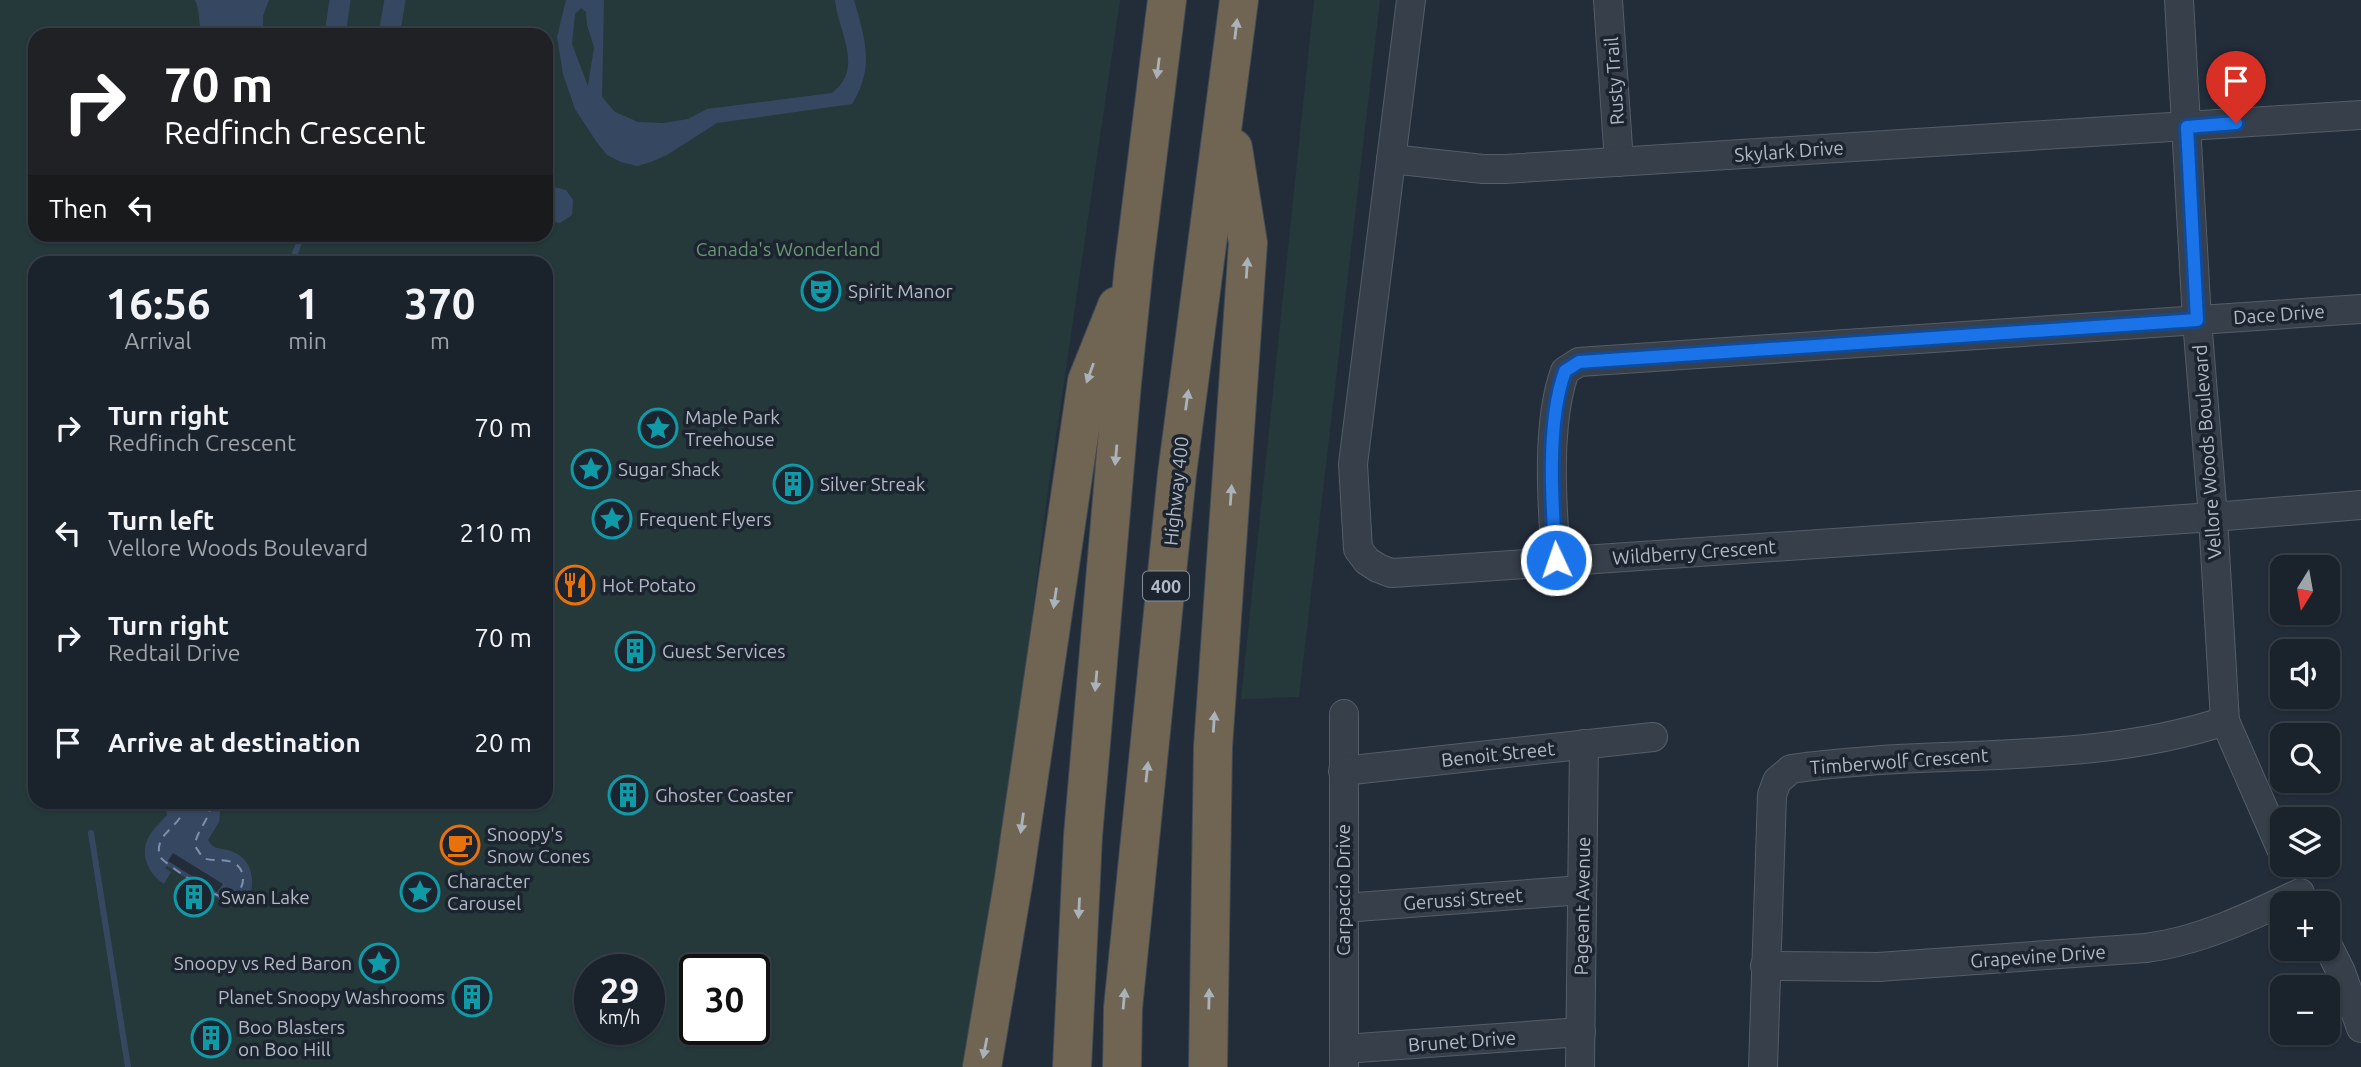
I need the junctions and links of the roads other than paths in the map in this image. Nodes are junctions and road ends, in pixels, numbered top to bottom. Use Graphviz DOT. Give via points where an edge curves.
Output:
graph roads {
  1 [pos="1167,0"];
  2 [pos="1239,0"];
  3 [pos="1411,0"];
  4 [pos="1608,0"];
  5 [pos="2179,0"];
  6 [pos="1226,107"];
  7 [pos="2361,115"];
  8 [pos="2187,127"];
  9 [pos="1391,159"];
  10 [pos="1619,162"];
  11 [pos="1134,265"];
  12 [pos="2361,309"];
  13 [pos="2197,320"];
  14 [pos="2361,505"];
  15 [pos="2213,517"];
  16 [pos="1556,560"];
  17 [pos="1344,714"];
  18 [pos="2225,721"];
  19 [pos="1653,737"];
  20 [pos="1584,744"];
  21 [pos="1343,771"];
  22 [pos="2270,824"];
  23 [pos="1582,890"];
  24 [pos="1344,908"];
  25 [pos="2270,910"];
  26 [pos="2336,961"];
  27 [pos="1766,966"];
  28 [pos="2361,1028"];
  29 [pos="1581,1032"];
  30 [pos="1344,1058"];
  31 [pos="982,1067"];
  32 [pos="1072,1067"];
  33 [pos="1122,1067"];
  34 [pos="1208,1067"];
  35 [pos="1580,1067"];
  36 [pos="1763,1067"];
  1 -- 11 [label="highway, one-way"];
  6 -- 2 [label="highway, Highway 400 / 400, one-way"];
  3 -- 9 [label="street, Wildberry Crescent"];
  4 -- 10 [label="street, Rusty Trail"];
  5 -- 8 [label="street, Vellore Woods Boulevard"];
  33 -- 6 [label="highway, Highway 400 / 400, one-way" via="1124,995 1177,474"];
  34 -- 6 [label="highway, one-way" via="1213,747 1248,243"];
  7 -- 8 [label="street, Skylark Drive"];
  8 -- 10 [label="street, Skylark Drive"];
  8 -- 13 [label="street, Vellore Woods Boulevard"];
  9 -- 10 [label="street, Skylark Drive" via="1483,169"];
  9 -- 16 [label="street, Wildberry Crescent" via="1353,464 1358,549 1367,561 1391,573"];
  11 -- 31 [label="highway, one-way" via="1087,381"];
  11 -- 32 [label="highway, one-way" via="1083,836"];
  12 -- 13 [label="street, Dace Drive"];
  13 -- 15 [label="street, Vellore Woods Boulevard"];
  13 -- 16 [label="street, Dace Drive" via="1579,362 1565,371 1558,399 1553,450"];
  14 -- 15 [label="street, Wildberry Crescent"];
  15 -- 16 [label="street, Wildberry Crescent"];
  15 -- 18 [label="street, Vellore Woods Boulevard"];
  17 -- 21 [label="street, Carpaccio Drive"];
  18 -- 22 [label="street, Vellore Woods Boulevard"];
  18 -- 27 [label="street, Timberwolf Crescent" via="2118,746 1791,769 1777,781 1772,796"];
  19 -- 20 [label="street, Benoit Street"];
  20 -- 21 [label="street, Benoit Street"];
  20 -- 23 [label="street, Pageant Avenue"];
  21 -- 24 [label="street, Carpaccio Drive"];
  23 -- 24 [label="street, Gerussi Street"];
  23 -- 29 [label="street, Pageant Avenue"];
  24 -- 30 [label="street, Carpaccio Drive"];
  25 -- 27 [label="street, Grapevine Drive" via="2170,945 2146,948 1878,967"];
  26 -- 28 [label="street"];
  27 -- 36 [label="street, Timberwolf Crescent"];
  29 -- 30 [label="street, Brunet Drive"];
  29 -- 35 [label="street, Pageant Avenue"];
}
